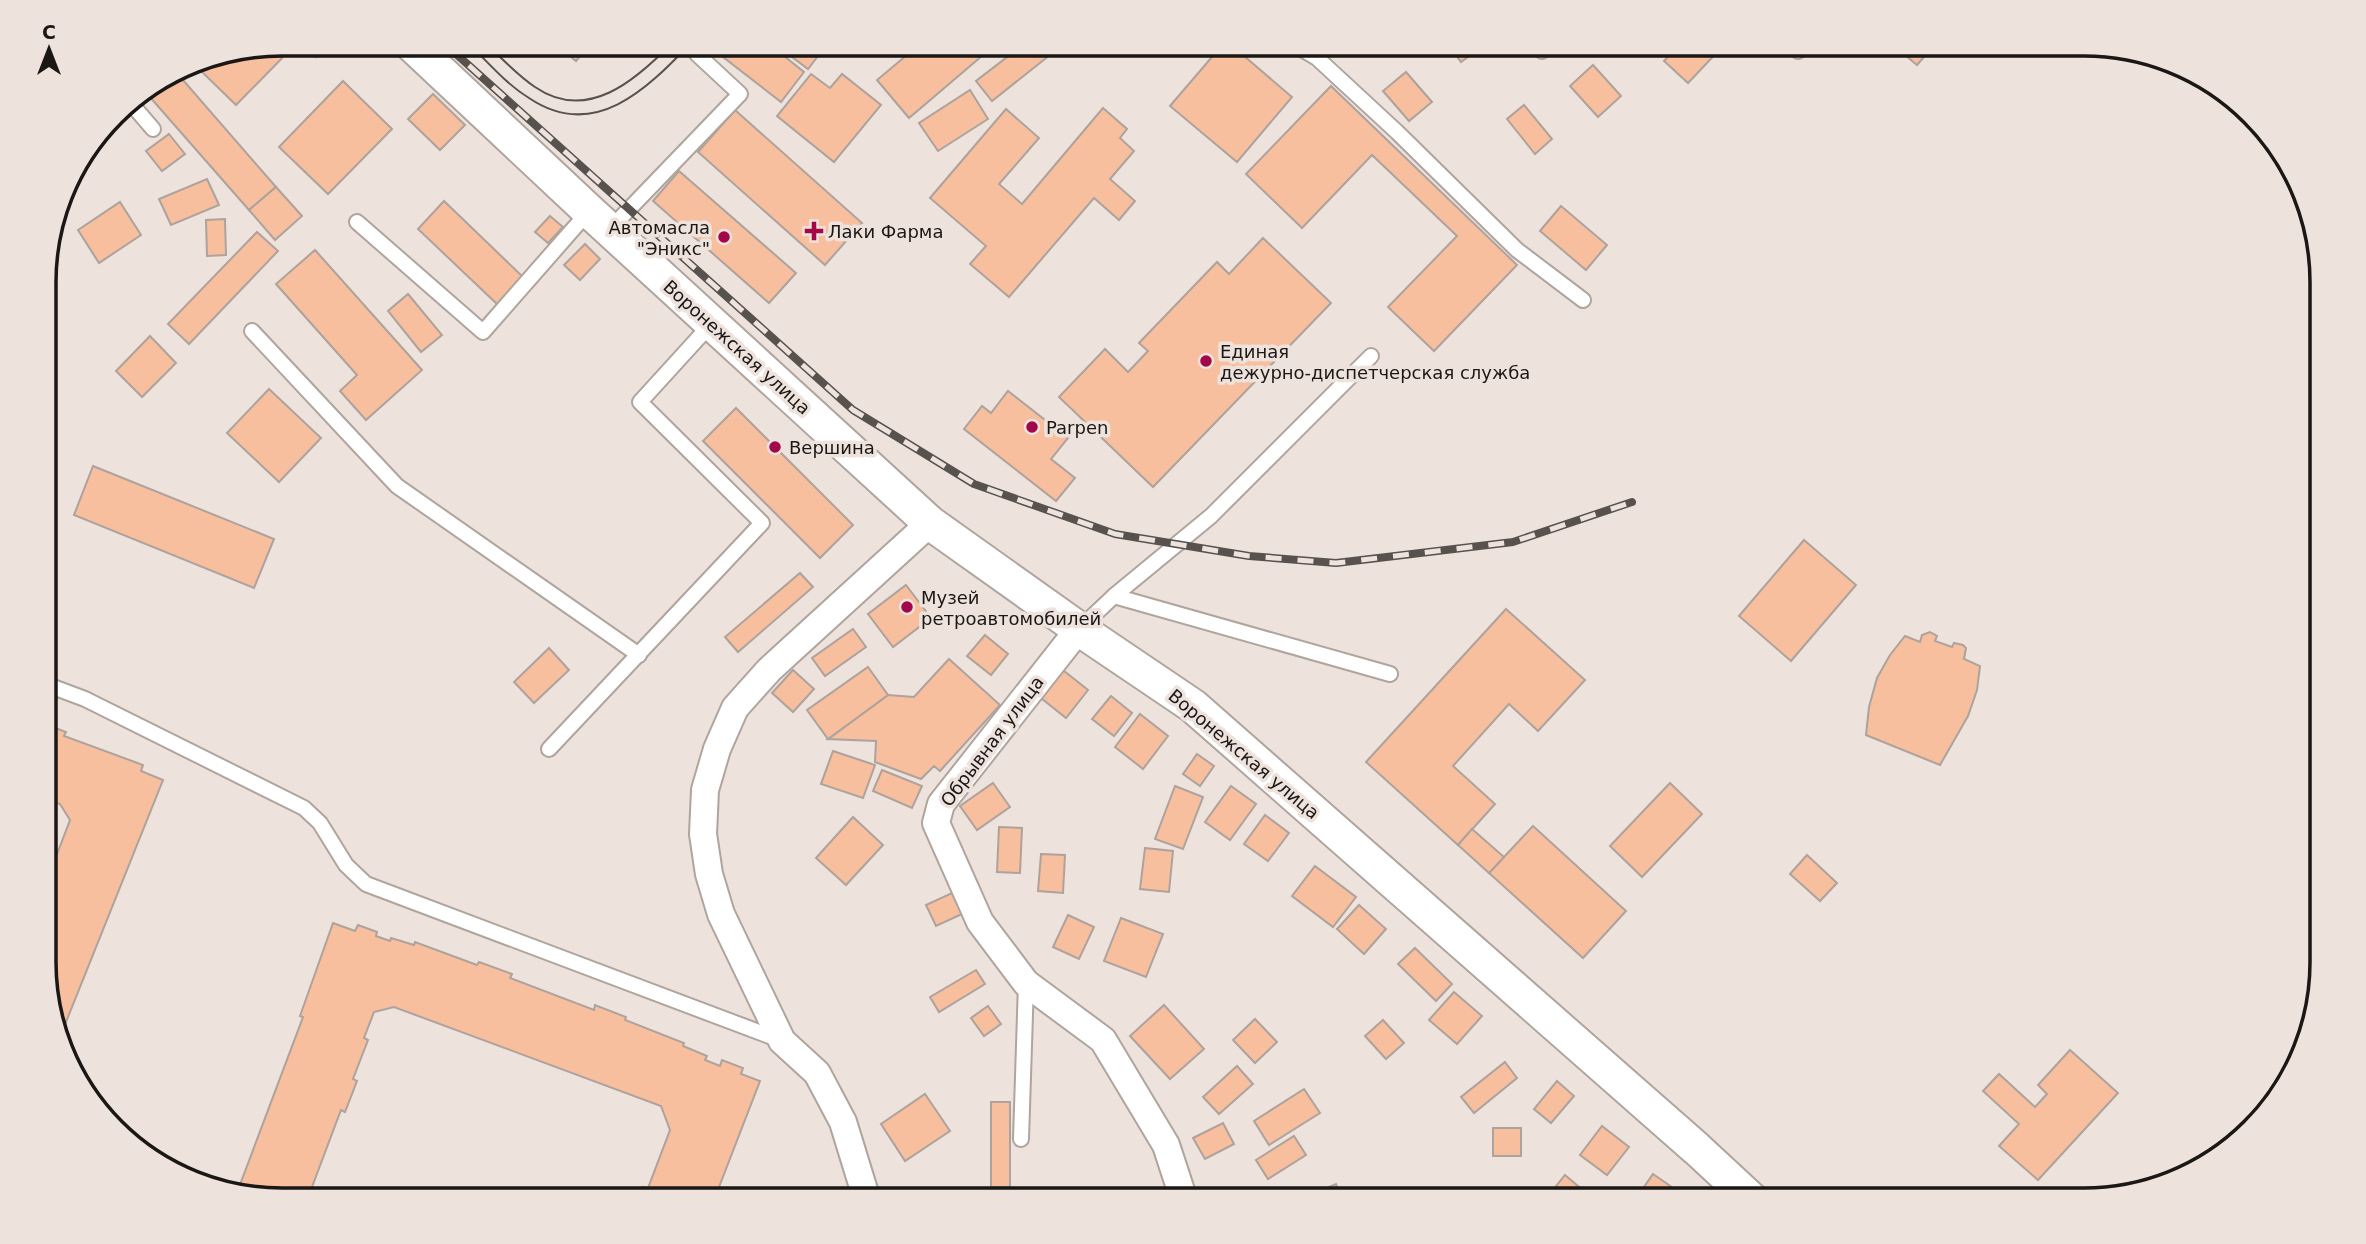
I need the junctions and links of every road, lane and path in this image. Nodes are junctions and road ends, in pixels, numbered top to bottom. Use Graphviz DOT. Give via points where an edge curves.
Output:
graph roads {
  1 [pos="424,56"];
  2 [pos="698,56"];
  3 [pos="1314,56"];
  4 [pos="136,110"];
  5 [pos="153,129"];
  6 [pos="599,221"];
  7 [pos="357,222"];
  8 [pos="1583,300"];
  9 [pos="712,324"];
  10 [pos="252,331"];
  11 [pos="1371,356"];
  12 [pos="930,523"];
  13 [pos="1114,596"];
  14 [pos="1079,629"];
  15 [pos="639,655"];
  16 [pos="1391,674"];
  17 [pos="56,688"];
  18 [pos="549,749"];
  19 [pos="1026,983"];
  20 [pos="782,1041"];
  21 [pos="1021,1139"];
  22 [pos="863,1188"];
  23 [pos="1180,1188"];
  24 [pos="1739,1188"];
  1 -- 6 [label="street, Воронежская улица"];
  2 -- 6 [label="lane" via="740,94"];
  3 -- 8 [label="lane" via="1517,250"];
  4 -- 5 [label="lane"];
  6 -- 7 [label="lane" via="483,331"];
  6 -- 9 [label="street, Воронежская улица"];
  9 -- 12 [label="street, Воронежская улица"];
  9 -- 15 [label="lane" via="640,402 762,523"];
  10 -- 15 [label="lane" via="397,486"];
  11 -- 13 [label="lane" via="1211,516"];
  12 -- 14 [label="street, Воронежская улица"];
  12 -- 20 [label="street" via="769,670 735,708 705,790 703,834 721,914"];
  13 -- 14 [label="lane"];
  13 -- 16 [label="lane"];
  14 -- 19 [label="street, Обрывная улица" via="941,804 936,823 980,922"];
  14 -- 24 [label="street, Воронежская улица" via="1193,706"];
  15 -- 18 [label="lane"];
  17 -- 20 [label="lane" via="304,808 366,884"];
  19 -- 21 [label="lane"];
  19 -- 23 [label="street, Обрывная улица" via="1103,1040 1166,1145"];
  20 -- 22 [label="street" via="817,1073 843,1122"];
}
